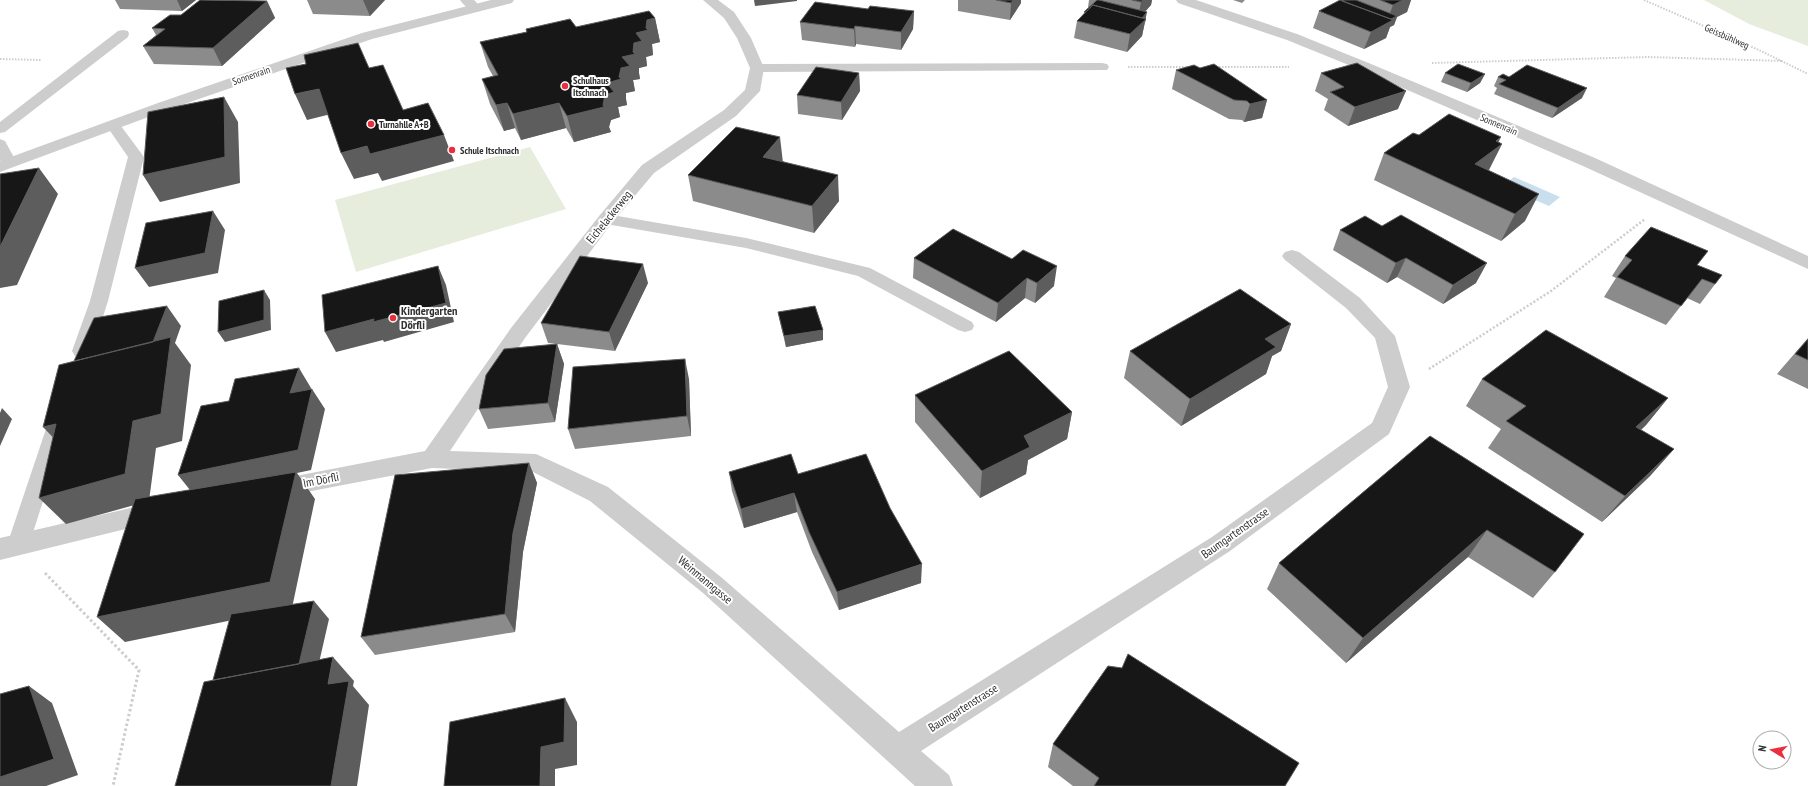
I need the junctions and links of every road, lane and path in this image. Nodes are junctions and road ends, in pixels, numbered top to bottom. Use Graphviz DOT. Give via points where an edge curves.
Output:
graph roads {
  1 [pos="507,0"];
  2 [pos="710,0"];
  3 [pos="1183,0"];
  4 [pos="1644,0"];
  5 [pos="471,4"];
  6 [pos="123,34"];
  7 [pos="1783,61"];
  8 [pos="1431,64"];
  9 [pos="1102,67"];
  10 [pos="1195,67"];
  11 [pos="1211,67"];
  12 [pos="1296,67"];
  13 [pos="757,68"];
  14 [pos="1808,74"];
  15 [pos="113,125"];
  16 [pos="0,129"];
  17 [pos="0,144"];
  18 [pos="4,165"];
  19 [pos="1670,199"];
  20 [pos="606,218"];
  21 [pos="1292,256"];
  22 [pos="1808,262"];
  23 [pos="965,326"];
  24 [pos="77,368"];
  25 [pos="1400,387"];
  26 [pos="65,404"];
  27 [pos="432,459"];
  28 [pos="254,493"];
  29 [pos="177,508"];
  30 [pos="9,547"];
  31 [pos="898,749"];
  32 [pos="113,786"];
  33 [pos="938,786"];
  1 -- 5 [label="street, Sonnenrain"];
  2 -- 13 [label="street" via="729,15 744,38"];
  3 -- 19 [label="street, Sonnenrain" via="1292,36"];
  4 -- 7 [label="path, Geissbühlweg"];
  5 -- 15 [label="street, Sonnenrain" via="298,59"];
  6 -- 16 [label="lane"];
  7 -- 8 [label="path" via="1648,58"];
  7 -- 14 [label="path, Geissbühlweg"];
  9 -- 10 [label="path"];
  9 -- 13 [label="lane"];
  11 -- 12 [label="path"];
  13 -- 20 [label="street, Eichelackerweg" via="752,91 730,113 648,169"];
  15 -- 18 [label="street, Sonnenrain"];
  15 -- 24 [label="lane" via="136,158 99,301"];
  17 -- 18 [label="lane"];
  19 -- 22 [label="street, Sonnenrain"];
  19 -- 25 [label="path" via="1551,291"];
  20 -- 23 [label="lane" via="746,243 864,272"];
  20 -- 27 [label="street, Eichelackerweg" via="518,333"];
  21 -- 25 [label="street" via="1353,303 1385,336"];
  25 -- 31 [label="street, Baumgartenstrasse" via="1381,428 1221,544"];
  26 -- 30 [label="lane"];
  27 -- 28 [label="street, Im Dörfli"];
  27 -- 31 [label="street, Weinmanngasse" via="536,463 599,494 712,586"];
  29 -- 30 [label="street"];
  30 -- 32 [label="path" via="139,670"];
  31 -- 33 [label="street, Weinmanngasse"];
}
